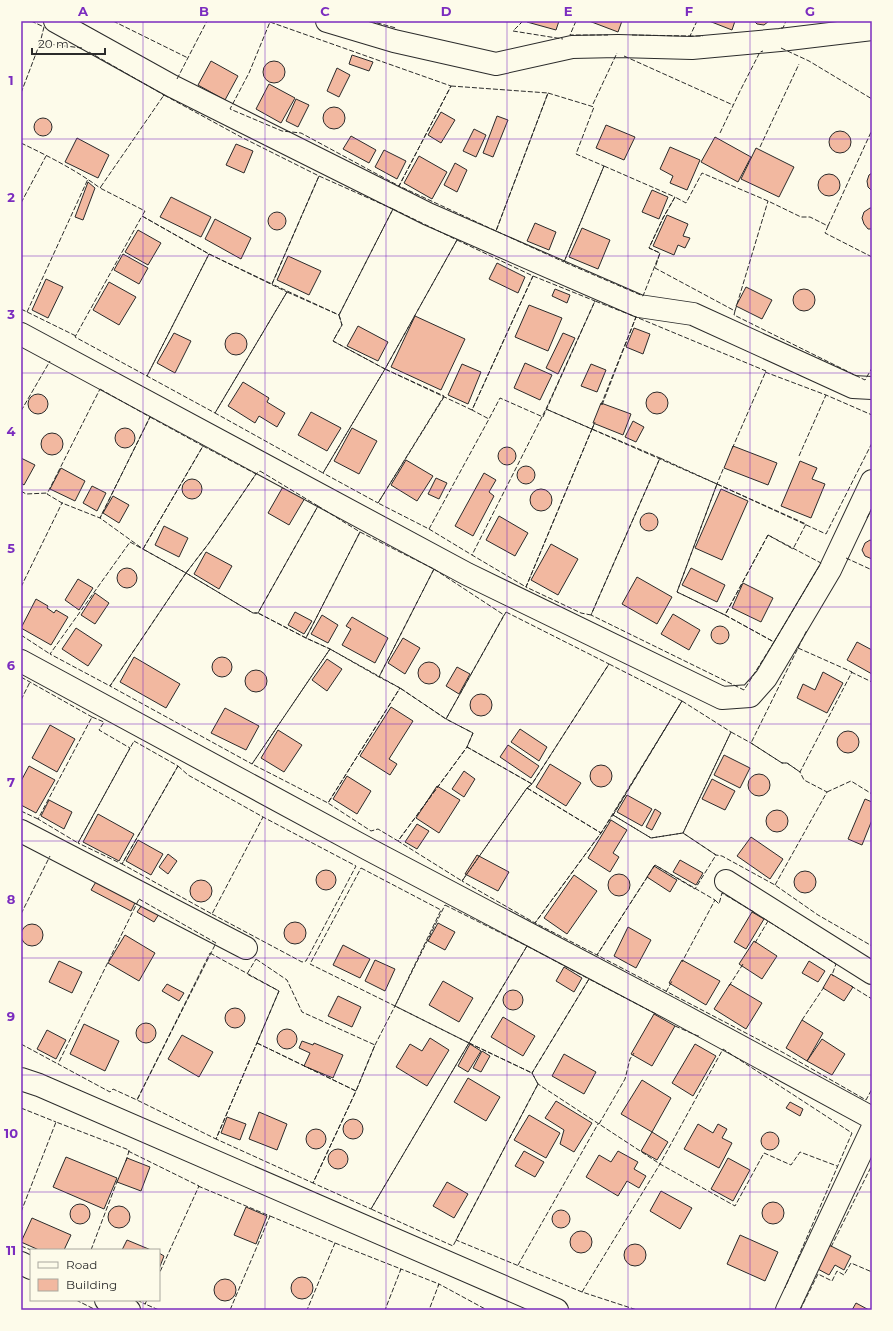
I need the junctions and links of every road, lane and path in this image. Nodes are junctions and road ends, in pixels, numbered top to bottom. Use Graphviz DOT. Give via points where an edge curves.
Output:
graph roads {
  1 [pos="55,21"];
  2 [pos="327,21"];
  3 [pos="872,29"];
  4 [pos="21,334"];
  5 [pos="872,388"];
  6 [pos="872,481"];
  7 [pos="21,661"];
  8 [pos="21,831"];
  9 [pos="726,881"];
  10 [pos="246,948"];
  11 [pos="872,973"];
  12 [pos="21,1079"];
  13 [pos="872,1118"];
  14 [pos="872,1129"];
  15 [pos="21,1263"];
  16 [pos="30,1268"];
  17 [pos="108,1301"];
  18 [pos="129,1310"];
  19 [pos="557,1310"];
  20 [pos="787,1310"];
  1 -- 5 [label="street" via="172,86 428,214 639,306 693,314 853,387"];
  2 -- 3 [label="street" via="394,41 496,64 572,47 692,48"];
  4 -- 6 [label="street" via="467,574 722,698 750,696 766,678 830,570"];
  7 -- 13 [label="street"];
  8 -- 10 [label="street"];
  9 -- 11 [label="street"];
  12 -- 19 [label="street"];
  14 -- 20 [label="street"];
  15 -- 16 [label="street"];
  17 -- 18 [label="street"];
}
